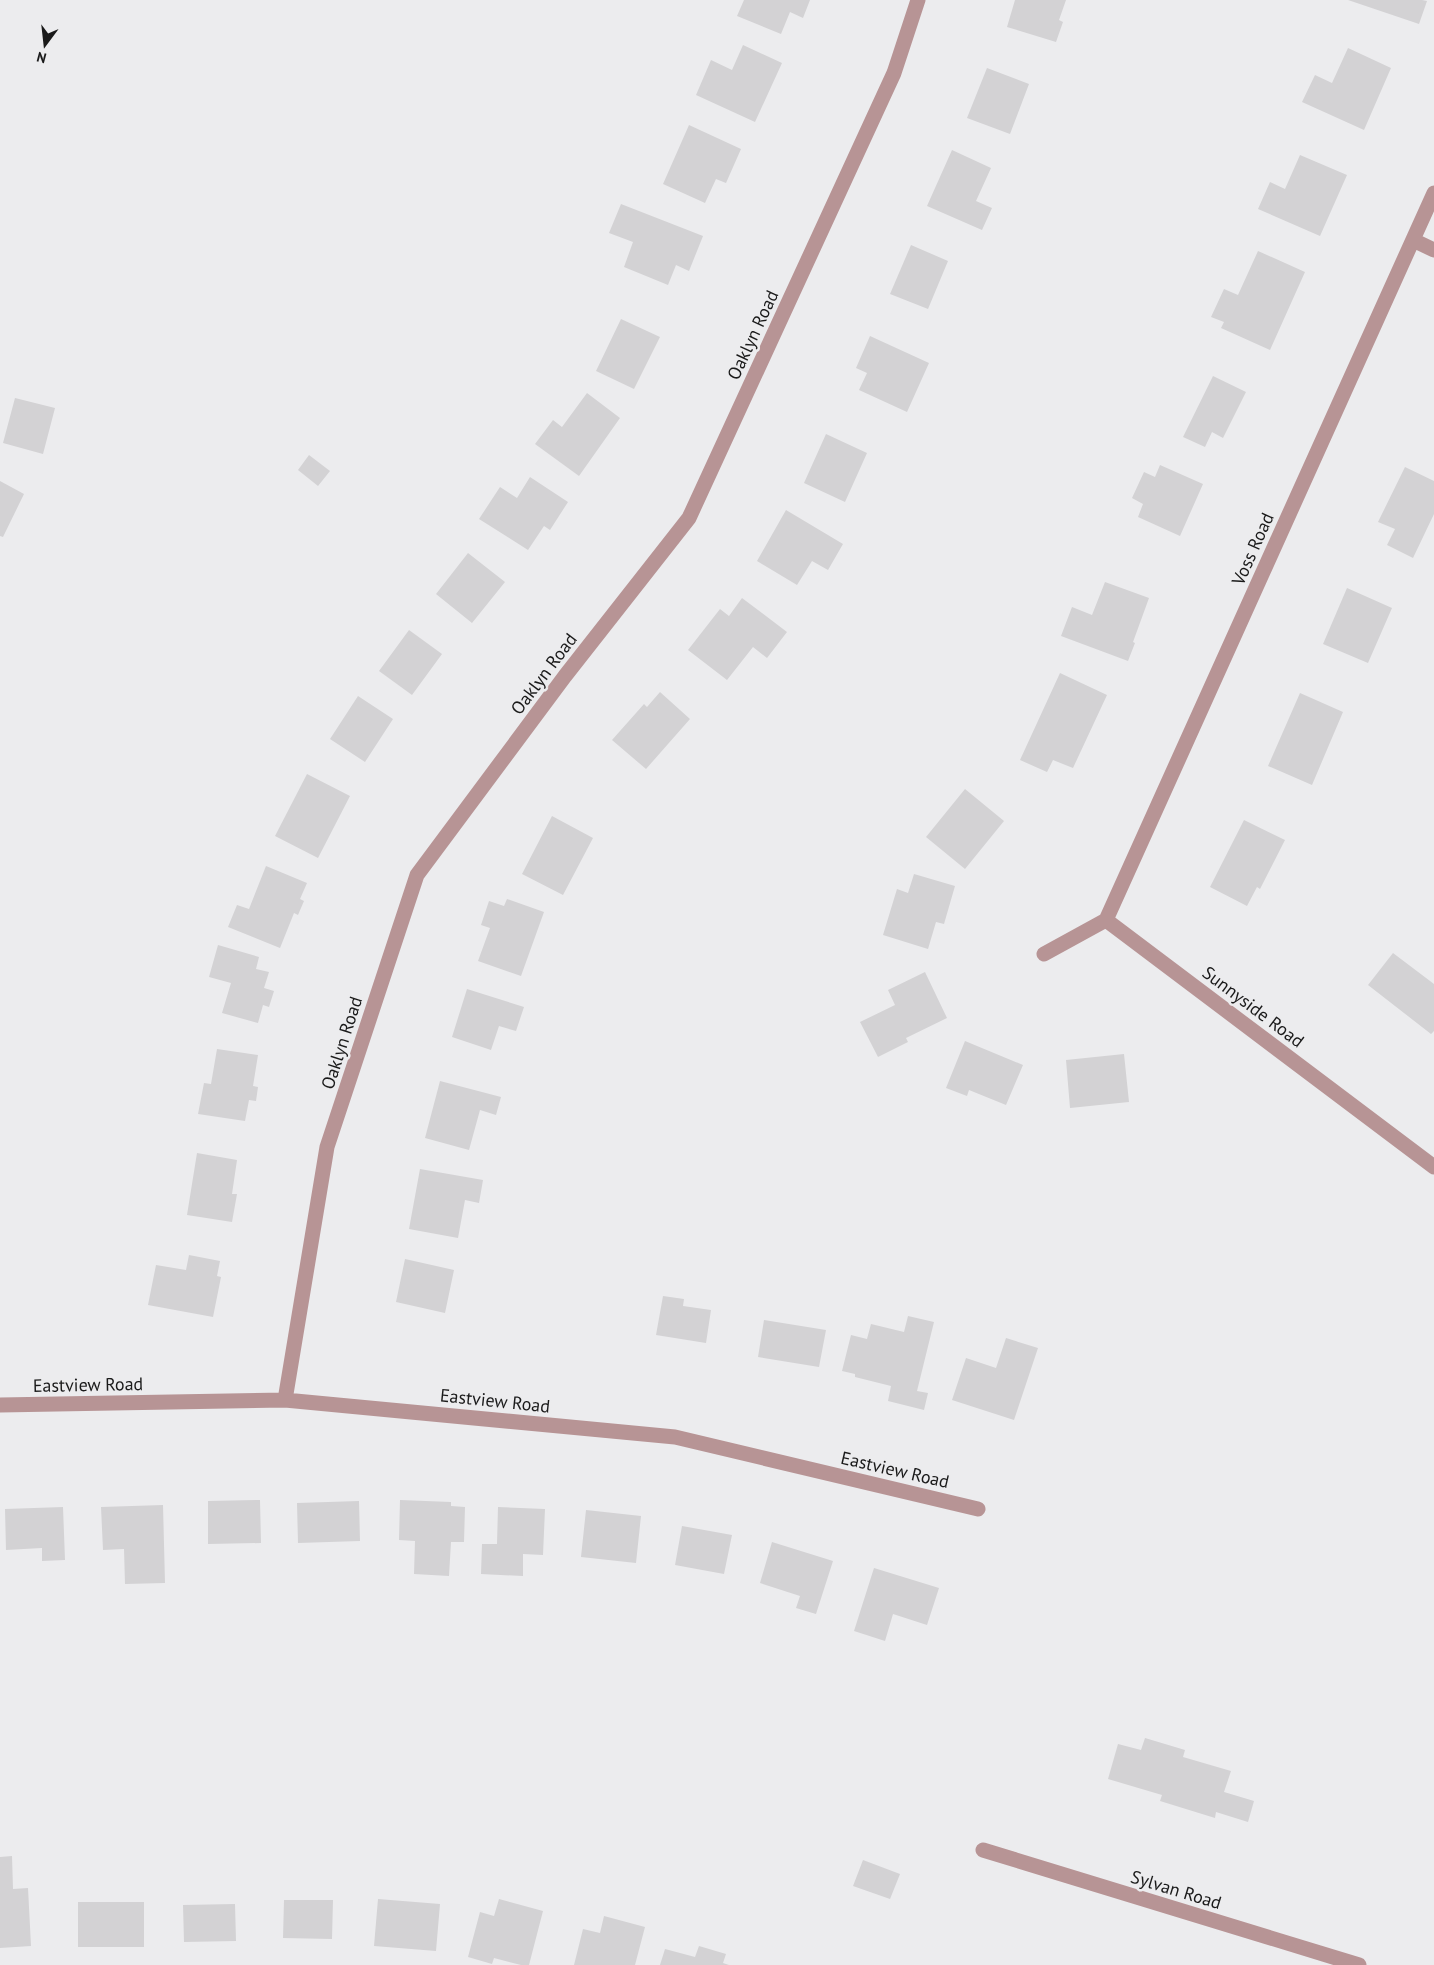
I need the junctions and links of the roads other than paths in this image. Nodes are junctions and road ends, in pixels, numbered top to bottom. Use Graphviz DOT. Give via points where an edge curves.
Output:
graph roads {
  1 [pos="918,0"];
  2 [pos="1434,193"];
  3 [pos="1414,240"];
  4 [pos="1434,250"];
  5 [pos="1106,920"];
  6 [pos="1044,954"];
  7 [pos="1434,1167"];
  8 [pos="285,1400"];
  9 [pos="0,1405"];
  10 [pos="978,1509"];
  11 [pos="983,1850"];
  12 [pos="1359,1965"];
  1 -- 8 [label="street, Oaklyn Road" via="894,73 689,518 565,676 417,874 327,1147"];
  2 -- 3 [label="street, Voss Road"];
  3 -- 4 [label="street"];
  3 -- 5 [label="street, Voss Road"];
  5 -- 6 [label="street"];
  5 -- 7 [label="street, Sunnyside Road"];
  8 -- 9 [label="street, Eastview Road"];
  8 -- 10 [label="street, Eastview Road" via="675,1437"];
  11 -- 12 [label="street, Sylvan Road"];
}
